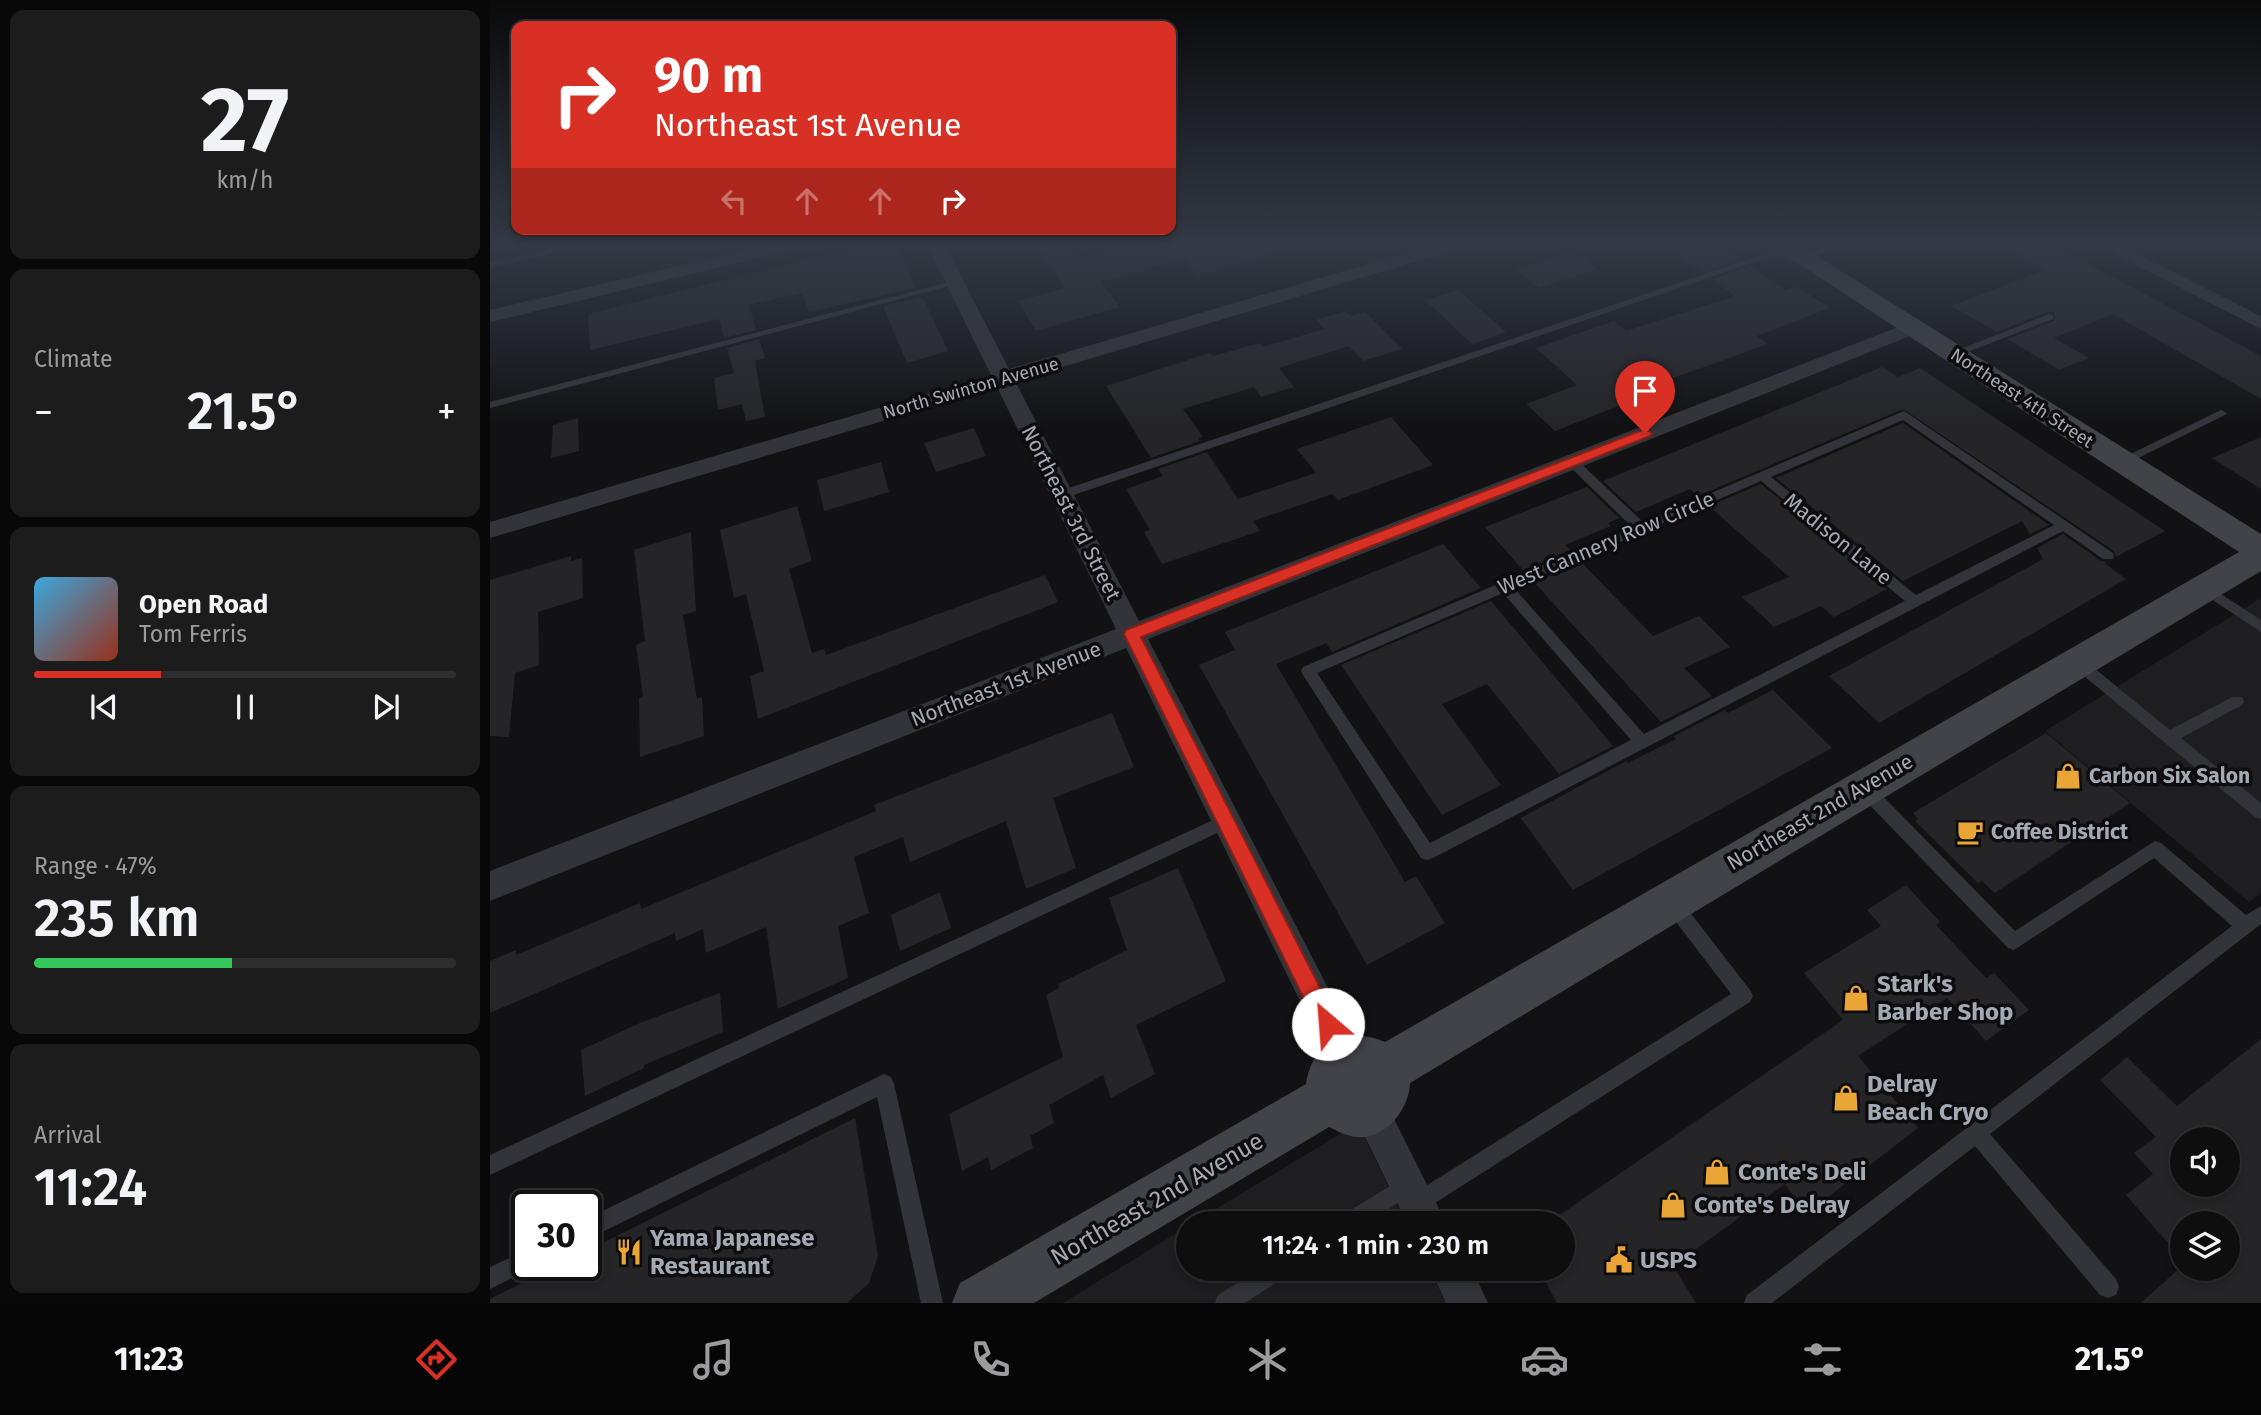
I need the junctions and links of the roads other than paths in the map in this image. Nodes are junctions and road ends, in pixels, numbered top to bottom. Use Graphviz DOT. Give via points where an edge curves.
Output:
graph roads {
  1 [pos="533,306"];
  2 [pos="869,306"];
  3 [pos="967,306"];
  4 [pos="1247,306"];
  5 [pos="1625,306"];
  6 [pos="1878,306"];
  7 [pos="2227,306"];
  8 [pos="490,316"];
  9 [pos="2049,317"];
  10 [pos="2261,323"];
  11 [pos="1913,328"];
  12 [pos="1953,354"];
  13 [pos="1003,379"];
  14 [pos="490,405"];
  15 [pos="2221,413"];
  16 [pos="2122,461"];
  17 [pos="1572,462"];
  18 [pos="1762,476"];
  19 [pos="1062,495"];
  20 [pos="2064,525"];
  21 [pos="1641,528"];
  22 [pos="490,530"];
  23 [pos="2261,552"];
  24 [pos="2108,556"];
  25 [pos="1506,586"];
  26 [pos="2204,587"];
  27 [pos="1915,602"];
  28 [pos="2261,627"];
  29 [pos="1132,634"];
  30 [pos="2077,662"];
  31 [pos="2237,701"];
  32 [pos="2170,737"];
  33 [pos="1642,742"];
  34 [pos="1863,787"];
  35 [pos="2261,812"];
  36 [pos="1226,821"];
  37 [pos="490,886"];
  38 [pos="1670,900"];
  39 [pos="2261,914"];
  40 [pos="2245,926"];
  41 [pos="1358,1085"];
  42 [pos="1976,1133"];
  43 [pos="490,1165"];
  44 [pos="1417,1204"];
  45 [pos="1392,1211"];
  46 [pos="602,1222"];
  47 [pos="511,1268"];
  48 [pos="490,1278"];
  49 [pos="1260,1281"];
  50 [pos="1456,1281"];
  51 [pos="2108,1287"];
  52 [pos="932,1303"];
  53 [pos="980,1303"];
  54 [pos="1226,1303"];
  55 [pos="1468,1303"];
  56 [pos="1755,1303"];
  1 -- 8 [label="street"];
  2 -- 14 [label="lane"];
  3 -- 13 [label="street, Northeast 3rd Street"];
  4 -- 13 [label="street, North Swinton Avenue"];
  5 -- 19 [label="lane"];
  6 -- 11 [label="street, Northeast 4th Street"];
  7 -- 10 [label="street"];
  9 -- 12 [label="lane"];
  11 -- 12 [label="street, Northeast 4th Street"];
  11 -- 17 [label="street, Northeast 1st Avenue"];
  12 -- 16 [label="street, Northeast 4th Street"];
  13 -- 19 [label="street, Northeast 3rd Street"];
  13 -- 22 [label="street, North Swinton Avenue"];
  15 -- 16 [label="lane"];
  16 -- 23 [label="street, Northeast 4th Street"];
  17 -- 21 [label="lane"];
  17 -- 29 [label="street, Northeast 1st Avenue"];
  18 -- 20 [label="lane, West Cannery Row Circle" via="1904,415"];
  18 -- 21 [label="lane, West Cannery Row Circle"];
  18 -- 27 [label="lane, Madison Lane"];
  19 -- 29 [label="street, Northeast 3rd Street"];
  20 -- 24 [label="lane"];
  20 -- 27 [label="lane"];
  21 -- 25 [label="lane, West Cannery Row Circle"];
  23 -- 26 [label="street, Northeast 2nd Avenue"];
  25 -- 33 [label="lane"];
  25 -- 33 [label="lane, West Cannery Row Circle" via="1308,671 1427,853"];
  26 -- 28 [label="lane"];
  26 -- 30 [label="street, Northeast 2nd Avenue"];
  27 -- 33 [label="lane"];
  29 -- 36 [label="street, Northeast 3rd Street"];
  29 -- 37 [label="street, Northeast 1st Avenue"];
  30 -- 32 [label="lane"];
  30 -- 34 [label="street, Northeast 2nd Avenue"];
  31 -- 32 [label="lane"];
  32 -- 35 [label="lane"];
  34 -- 38 [label="street, Northeast 2nd Avenue"];
  34 -- 40 [label="lane" via="2014,942 2155,848"];
  36 -- 41 [label="street, Northeast 3rd Street"];
  36 -- 43 [label="lane"];
  38 -- 41 [label="street, Northeast 2nd Avenue"];
  38 -- 44 [label="lane" via="1744,996"];
  39 -- 40 [label="lane"];
  40 -- 42 [label="lane"];
  41 -- 44 [label="street, Northeast 3rd Street"];
  41 -- 53 [label="street, Northeast 2nd Avenue"];
  42 -- 51 [label="lane"];
  42 -- 56 [label="lane"];
  44 -- 45 [label="lane"];
  46 -- 52 [label="lane" via="884,1084"];
  47 -- 48 [label="lane"];
  49 -- 54 [label="lane"];
  50 -- 55 [label="street"];
}
